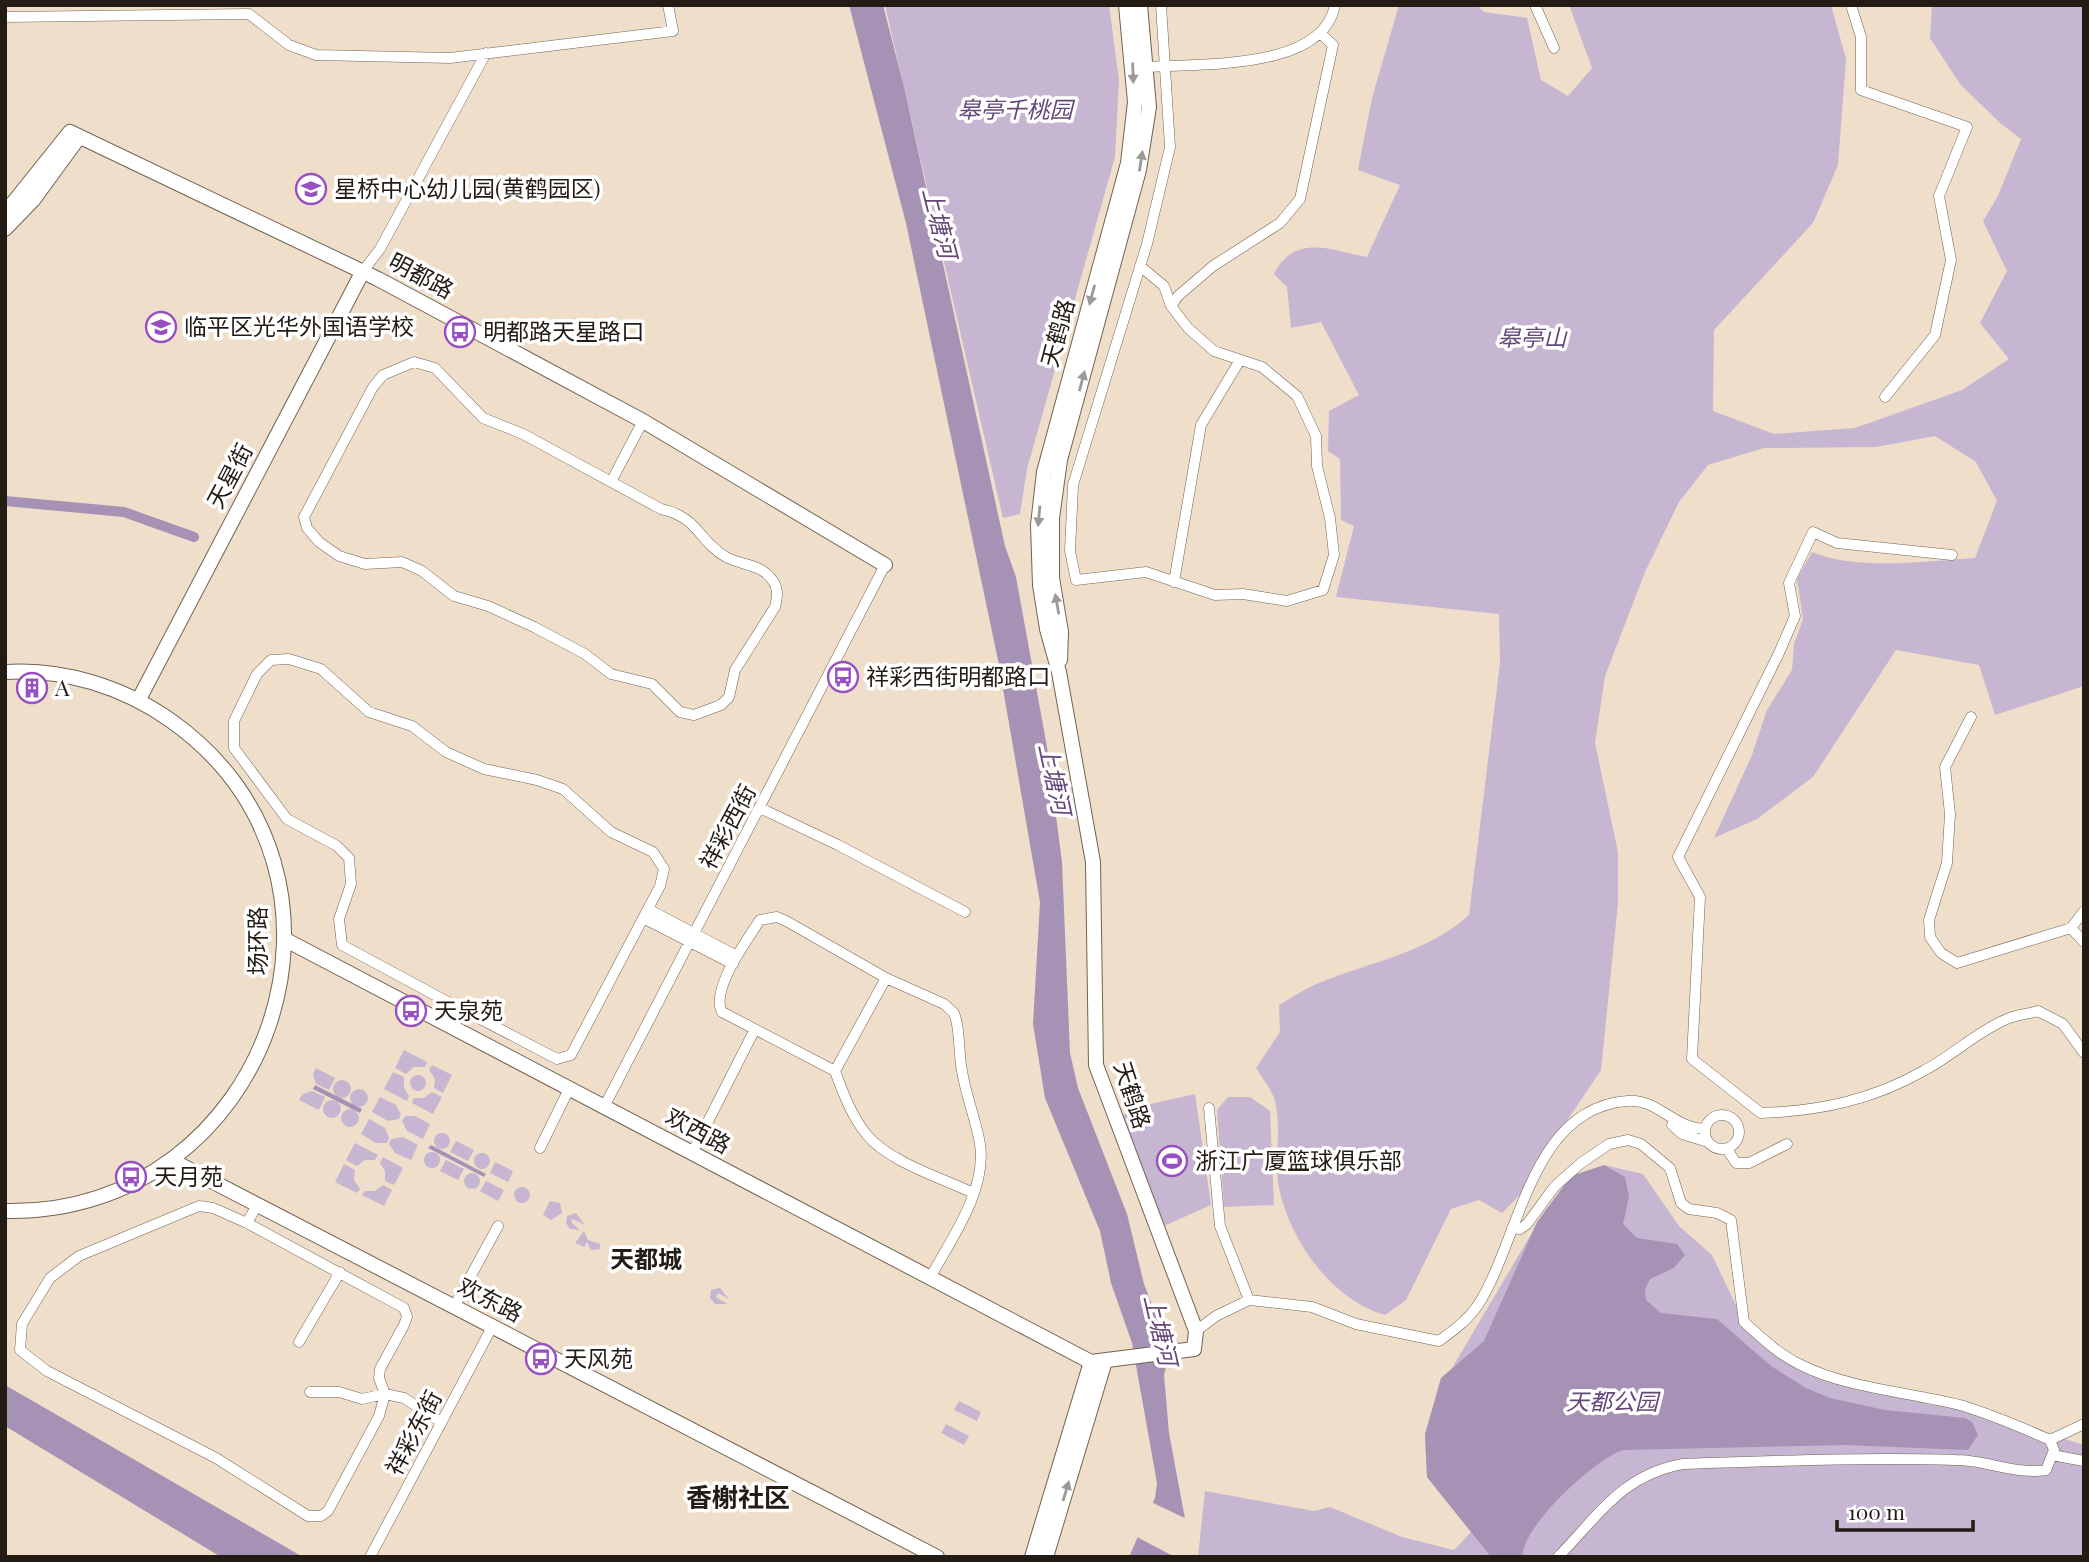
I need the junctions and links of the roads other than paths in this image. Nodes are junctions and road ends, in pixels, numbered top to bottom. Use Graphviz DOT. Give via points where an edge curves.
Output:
graph roads {
  1 [pos="668,5"];
  2 [pos="1126,5"];
  3 [pos="1140,5"];
  4 [pos="1161,5"];
  5 [pos="1335,5"];
  6 [pos="1535,5"];
  7 [pos="1851,5"];
  8 [pos="127,10"];
  9 [pos="5,17"];
  10 [pos="1320,33"];
  11 [pos="1554,47"];
  12 [pos="486,53"];
  13 [pos="1165,66"];
  14 [pos="1147,67"];
  15 [pos="75,134"];
  16 [pos="5,214"];
  17 [pos="5,229"];
  18 [pos="1140,266"];
  19 [pos="363,271"];
  20 [pos="1171,306"];
  21 [pos="1240,360"];
  22 [pos="1885,397"];
  23 [pos="643,421"];
  24 [pos="612,480"];
  25 [pos="1952,555"];
  26 [pos="885,565"];
  27 [pos="1174,582"];
  28 [pos="5,672"];
  29 [pos="1059,672"];
  30 [pos="138,701"];
  31 [pos="1971,717"];
  32 [pos="760,808"];
  33 [pos="2084,911"];
  34 [pos="965,912"];
  35 [pos="646,913"];
  36 [pos="2071,928"];
  37 [pos="692,937"];
  38 [pos="284,939"];
  39 [pos="2084,942"];
  40 [pos="735,960"];
  41 [pos="886,978"];
  42 [pos="446,1001"];
  43 [pos="438,1020"];
  44 [pos="754,1031"];
  45 [pos="2084,1053"];
  46 [pos="835,1071"];
  47 [pos="569,1089"];
  48 [pos="1629,1100"];
  49 [pos="604,1107"];
  50 [pos="1209,1108"];
  51 [pos="1705,1129"];
  52 [pos="1707,1142"];
  53 [pos="1787,1144"];
  54 [pos="540,1148"];
  55 [pos="1727,1149"];
  56 [pos="692,1153"];
  57 [pos="171,1160"];
  58 [pos="973,1193"];
  59 [pos="257,1205"];
  60 [pos="5,1211"];
  61 [pos="247,1223"];
  62 [pos="498,1226"];
  63 [pos="1512,1228"];
  64 [pos="340,1272"];
  65 [pos="930,1278"];
  66 [pos="1249,1300"];
  67 [pos="454,1307"];
  68 [pos="492,1327"];
  69 [pos="1196,1331"];
  70 [pos="299,1342"];
  71 [pos="1098,1362"];
  72 [pos="310,1392"];
  73 [pos="385,1394"];
  74 [pos="441,1422"];
  75 [pos="2084,1424"];
  76 [pos="2050,1440"];
  77 [pos="2052,1455"];
  78 [pos="2084,1461"];
  79 [pos="920,1553"];
  80 [pos="370,1557"];
  81 [pos="937,1557"];
  82 [pos="1032,1557"];
  83 [pos="1046,1557"];
  84 [pos="1558,1557"];
  1 -- 12 [label="street" via="673,31"];
  2 -- 29 [label="main road, 天鹤路, one-way" via="1135,102 1128,163 1044,472 1038,526 1042,596"];
  3 -- 14 [label="main road, 天鹤路"];
  4 -- 13 [label="street"];
  5 -- 10 [label="street" via="1333,17"];
  6 -- 11 [label="street"];
  7 -- 22 [label="street" via="1861,37 1861,90 1967,127 1938,196 1951,260 1935,335"];
  8 -- 9 [label="street"];
  8 -- 12 [label="street" via="249,14 289,45 316,55 450,58"];
  10 -- 13 [label="street" via="1312,42 1272,58"];
  10 -- 20 [label="street" via="1333,45 1300,199 1280,223 1213,267"];
  12 -- 19 [label="street" via="380,248"];
  13 -- 14 [label="street"];
  13 -- 18 [label="street" via="1170,147"];
  29 -- 14 [label="main road, 天鹤路, one-way" via="1062,632 1052,578 1058,471 1139,170 1149,107"];
  15 -- 16 [label="main road"];
  15 -- 17 [label="main road" via="33,200"];
  15 -- 19 [label="main road, 明都路"];
  18 -- 20 [label="street" via="1164,286"];
  18 -- 27 [label="street" via="1073,485 1069,551 1076,580 1146,572"];
  19 -- 23 [label="main road, 明都路"];
  19 -- 30 [label="main road, 天星街"];
  20 -- 21 [label="street" via="1214,351"];
  21 -- 27 [label="street" via="1201,425"];
  21 -- 27 [label="street" via="1262,367 1297,396 1316,436 1334,555 1323,590 1287,601 1215,595"];
  23 -- 24 [label="street"];
  23 -- 26 [label="main road, 明都路"];
  24 -- 24 [label="street" via="693,523 727,558 757,566 775,583 775,607 735,670 729,697 721,705 694,715 680,712 652,684 611,674 585,654 534,627 454,596 422,571 402,562 365,564 339,556 319,542 304,517 373,387 383,374 414,362 435,368 483,418"];
  25 -- 45 [label="street" via="1837,543 1813,532 1789,583 1795,616 1678,857 1700,897 1692,1059 1761,1113 1849,1103 1886,1090 2007,1019 2038,1011 2063,1024"];
  26 -- 32 [label="street, 祥彩西街"];
  28 -- 30 [label="main road, 场环路" via="77,678"];
  29 -- 69 [label="main road, 天鹤路" via="1093,862 1096,1065"];
  30 -- 38 [label="main road, 场环路" via="183,729 210,754 251,810 275,868"];
  31 -- 36 [label="street" via="1945,767 1950,814 1947,863 1929,920 1930,937 1941,953 1957,963"];
  32 -- 34 [label="street"];
  32 -- 37 [label="street, 祥彩西街"];
  33 -- 36 [label="street"];
  35 -- 37 [label="street"];
  35 -- 42 [label="street" via="575,1050 564,1058 557,1059"];
  35 -- 42 [label="street" via="664,876 661,861 653,852 611,832 575,797 551,784 502,775 446,752 412,726 359,706 321,669 289,659 271,660 257,674 234,721 234,748 287,819 337,846 349,858 351,884 339,919 342,945"];
  36 -- 39 [label="street"];
  37 -- 40 [label="street"];
  37 -- 49 [label="street, 祥彩西街"];
  38 -- 43 [label="main road, 欢西路"];
  38 -- 57 [label="main road, 场环路" via="273,1020 253,1068 209,1129"];
  40 -- 41 [label="street" via="760,920 777,917"];
  40 -- 44 [label="street" via="719,1006 727,1017"];
  41 -- 46 [label="street"];
  41 -- 58 [label="street" via="954,1013 961,1070 980,1145"];
  42 -- 43 [label="street"];
  43 -- 47 [label="main road, 欢西路"];
  44 -- 46 [label="street"];
  44 -- 56 [label="street"];
  46 -- 58 [label="street" via="869,1138 892,1155"];
  47 -- 49 [label="main road, 欢西路"];
  47 -- 54 [label="street"];
  48 -- 51 [label="street" via="1662,1110 1684,1127"];
  48 -- 52 [label="street" via="1666,1119 1682,1134"];
  48 -- 63 [label="street" via="1602,1106 1567,1127 1524,1195"];
  49 -- 56 [label="main road, 欢西路"];
  50 -- 66 [label="street" via="1220,1226"];
  51 -- 52 [label="street"];
  51 -- 55 [label="street" via="1708,1121 1719,1115 1735,1121 1739,1138"];
  52 -- 55 [label="street" via="1716,1149"];
  53 -- 55 [label="street" via="1749,1163 1736,1163"];
  56 -- 65 [label="main road, 欢西路"];
  57 -- 59 [label="main road, 欢东路"];
  57 -- 60 [label="main road, 场环路" via="125,1188 100,1197 50,1209"];
  58 -- 65 [label="street"];
  59 -- 61 [label="street"];
  59 -- 67 [label="main road, 欢东路"];
  61 -- 64 [label="street"];
  61 -- 73 [label="street" via="199,1206 79,1256 50,1278 38,1297 22,1324 20,1350 47,1371 216,1458 308,1516 328,1511 379,1416"];
  62 -- 67 [label="street"];
  63 -- 66 [label="street" via="1478,1305 1461,1326 1439,1341 1356,1324 1312,1307"];
  63 -- 76 [label="street" via="1527,1224 1555,1186 1609,1144 1628,1140 1641,1144 1670,1168 1681,1203 1731,1220 1744,1322 1782,1354 1832,1376 1960,1405"];
  64 -- 70 [label="street"];
  64 -- 73 [label="street" via="404,1308 404,1325 380,1369"];
  65 -- 71 [label="main road, 欢西路"];
  66 -- 69 [label="street"];
  67 -- 68 [label="main road, 欢东路"];
  68 -- 74 [label="street, 祥彩东街"];
  68 -- 79 [label="main road, 欢东路"];
  69 -- 71 [label="main road" via="1194,1349"];
  71 -- 82 [label="main road"];
  83 -- 71 [label="main road, one-way"];
  72 -- 73 [label="street" via="326,1390 362,1399"];
  73 -- 74 [label="street" via="404,1398"];
  74 -- 80 [label="street, 祥彩东街"];
  75 -- 76 [label="street"];
  76 -- 77 [label="street"];
  77 -- 78 [label="street"];
  77 -- 84 [label="street" via="2046,1470 2030,1473 1965,1460 1880,1458 1656,1468 1618,1493"];
  79 -- 81 [label="main road, 欢东路"];
}
